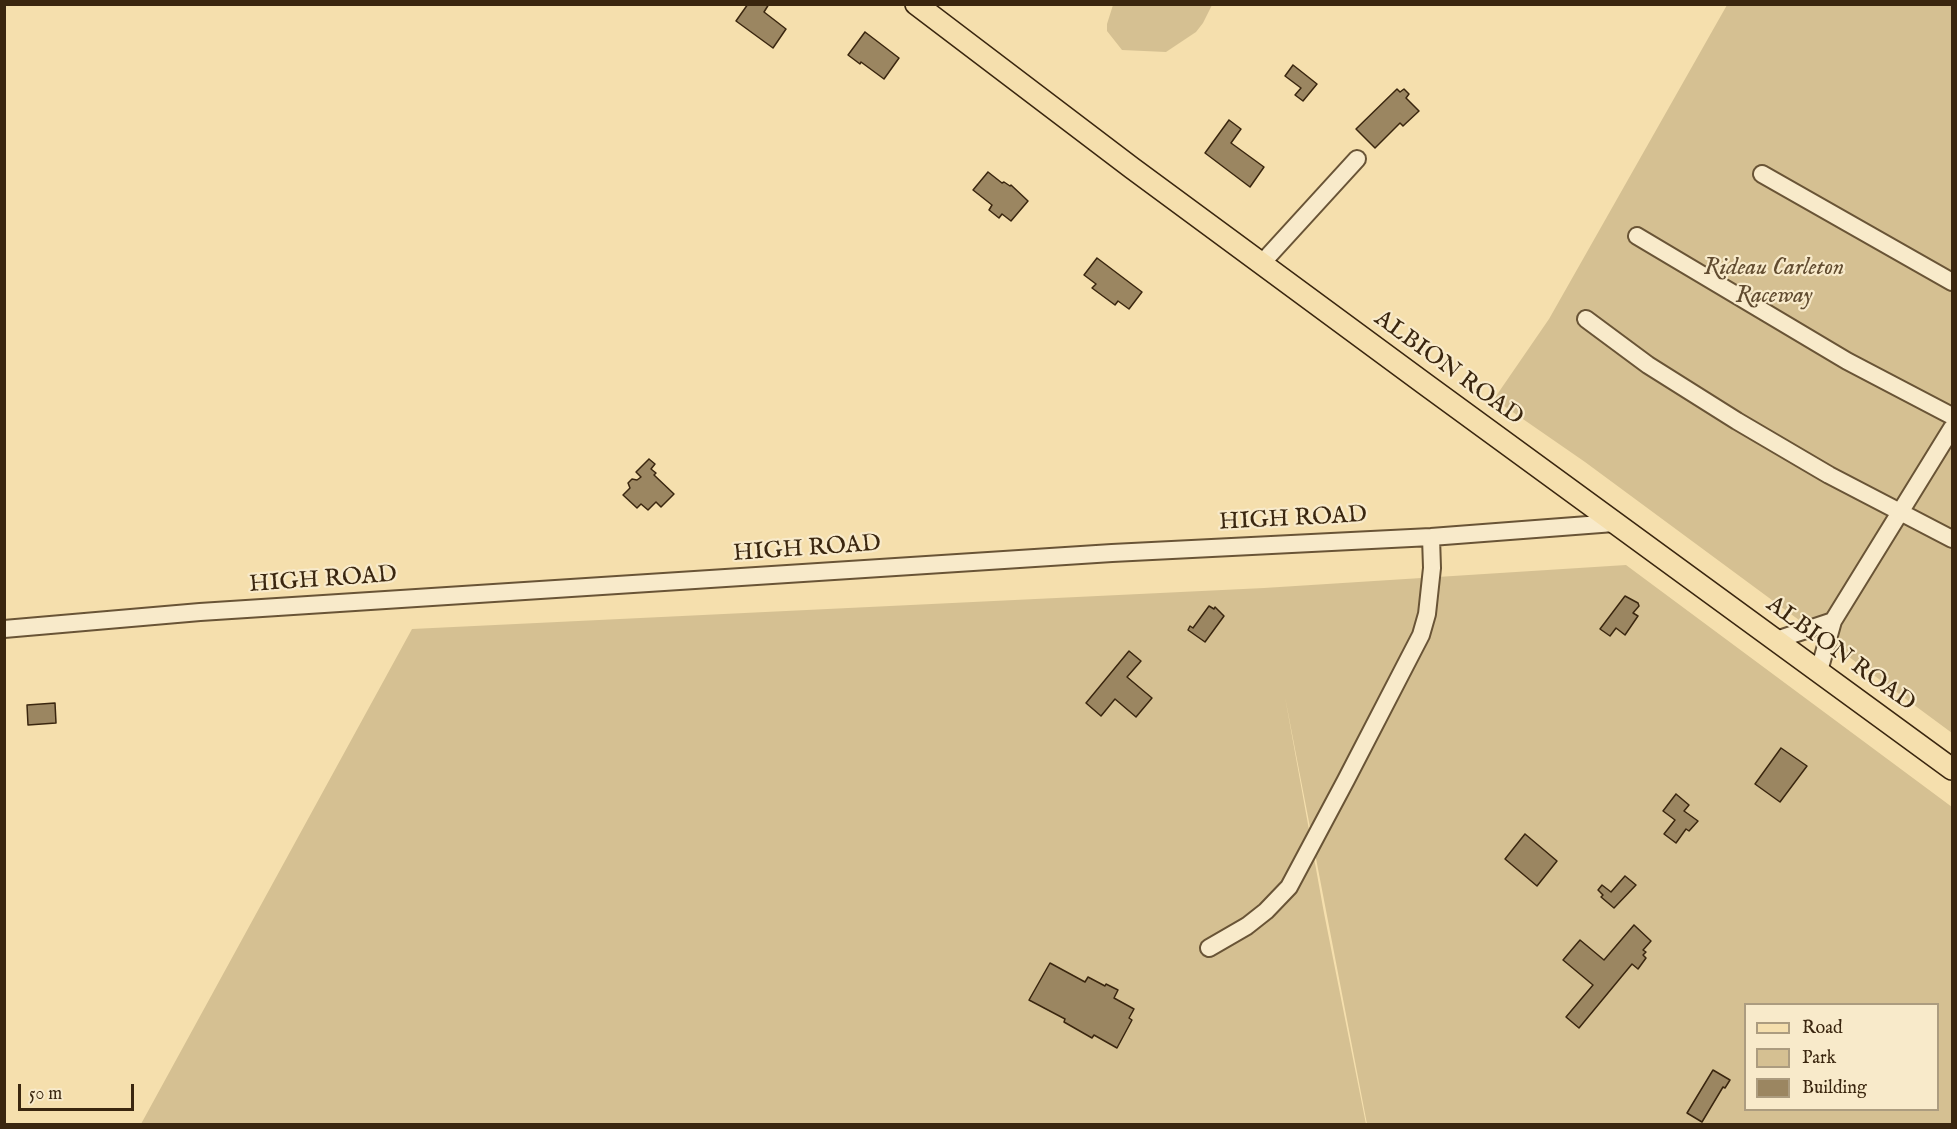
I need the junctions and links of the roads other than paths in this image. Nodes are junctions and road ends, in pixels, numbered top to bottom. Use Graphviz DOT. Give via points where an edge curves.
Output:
graph roads {
  1 [pos="916,4"];
  2 [pos="1357,159"];
  3 [pos="1762,174"];
  4 [pos="1637,236"];
  5 [pos="1262,262"];
  6 [pos="1953,282"];
  7 [pos="1586,318"];
  8 [pos="1953,416"];
  9 [pos="1953,428"];
  10 [pos="1902,513"];
  11 [pos="1614,523"];
  12 [pos="1431,537"];
  13 [pos="1953,539"];
  14 [pos="1833,621"];
  15 [pos="4,629"];
  16 [pos="1776,640"];
  17 [pos="1819,671"];
  18 [pos="1953,769"];
  19 [pos="1209,948"];
  1 -- 5 [label="main road, ALBION ROAD"];
  2 -- 5 [label="street"];
  3 -- 6 [label="street"];
  4 -- 8 [label="street" via="1847,361"];
  5 -- 11 [label="main road, ALBION ROAD"];
  7 -- 10 [label="street" via="1648,365 1737,421 1829,476"];
  9 -- 10 [label="street"];
  10 -- 13 [label="street"];
  10 -- 14 [label="street"];
  11 -- 12 [label="street, HIGH ROAD"];
  11 -- 16 [label="main road, ALBION ROAD"];
  12 -- 15 [label="street, HIGH ROAD" via="200,612"];
  12 -- 19 [label="street" via="1427,614 1420,635 1341,790 1289,886 1266,911"];
  14 -- 16 [label="street"];
  14 -- 17 [label="street"];
  16 -- 17 [label="main road, ALBION ROAD"];
  17 -- 18 [label="main road, ALBION ROAD"];
}
